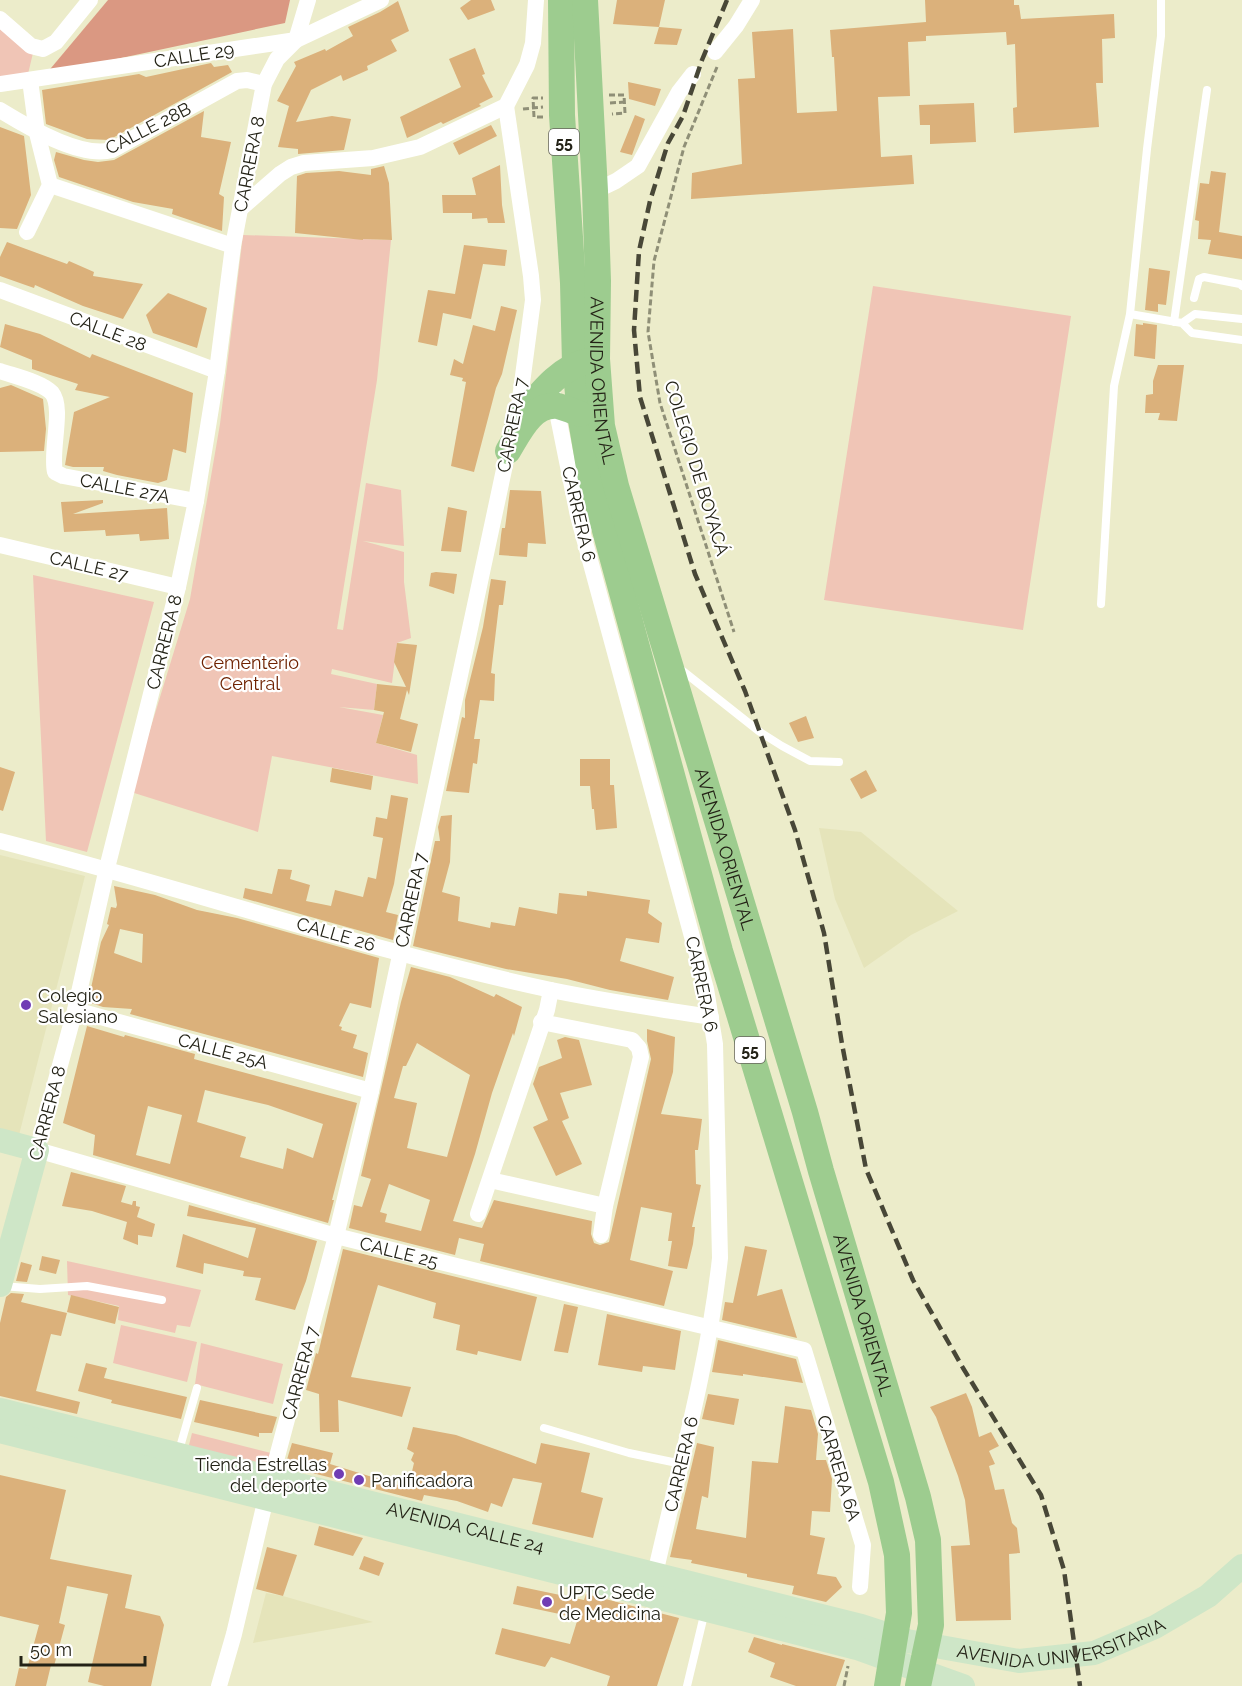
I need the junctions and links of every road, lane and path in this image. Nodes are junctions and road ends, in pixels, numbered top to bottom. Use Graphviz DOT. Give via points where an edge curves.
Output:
graph roads {
  1 [pos="90,0"];
  2 [pos="308,0"];
  3 [pos="381,0"];
  4 [pos="536,0"];
  5 [pos="561,0"];
  6 [pos="585,0"];
  7 [pos="752,0"];
  8 [pos="1161,0"];
  9 [pos="0,19"];
  10 [pos="296,40"];
  11 [pos="716,59"];
  12 [pos="693,74"];
  13 [pos="30,80"];
  14 [pos="0,84"];
  15 [pos="264,84"];
  16 [pos="1207,90"];
  17 [pos="624,95"];
  18 [pos="533,98"];
  19 [pos="612,102"];
  20 [pos="625,102"];
  21 [pos="506,105"];
  22 [pos="0,110"];
  23 [pos="625,113"];
  24 [pos="534,117"];
  25 [pos="37,133"];
  26 [pos="50,184"];
  27 [pos="596,191"];
  28 [pos="240,209"];
  29 [pos="27,232"];
  30 [pos="233,246"];
  31 [pos="1242,286"];
  32 [pos="0,292"];
  33 [pos="1194,298"];
  34 [pos="1130,314"];
  35 [pos="1242,319"];
  36 [pos="1178,322"];
  37 [pos="1242,339"];
  38 [pos="586,361"];
  39 [pos="0,370"];
  40 [pos="217,371"];
  41 [pos="553,394"];
  42 [pos="580,414"];
  43 [pos="516,421"];
  44 [pos="508,451"];
  45 [pos="196,501"];
  46 [pos="0,545"];
  47 [pos="178,586"];
  48 [pos="1101,604"];
  49 [pos="734,632"];
  50 [pos="669,660"];
  51 [pos="839,762"];
  52 [pos="0,841"];
  53 [pos="107,868"];
  54 [pos="400,953"];
  55 [pos="551,990"];
  56 [pos="75,1010"];
  57 [pos="711,1017"];
  58 [pos="541,1022"];
  59 [pos="371,1091"];
  60 [pos="0,1140"];
  61 [pos="37,1150"];
  62 [pos="490,1180"];
  63 [pos="605,1206"];
  64 [pos="478,1214"];
  65 [pos="601,1235"];
  66 [pos="336,1236"];
  67 [pos="0,1285"];
  68 [pos="162,1300"];
  69 [pos="711,1326"];
  70 [pos="804,1350"];
  71 [pos="196,1388"];
  72 [pos="0,1410"];
  73 [pos="544,1428"];
  74 [pos="0,1431"];
  75 [pos="175,1464"];
  76 [pos="682,1464"];
  77 [pos="269,1488"];
  78 [pos="1242,1566"];
  79 [pos="652,1585"];
  80 [pos="860,1587"];
  81 [pos="708,1599"];
  82 [pos="859,1637"];
  83 [pos="219,1686"];
  84 [pos="687,1686"];
  85 [pos="887,1686"];
  86 [pos="918,1686"];
  87 [pos="963,1686"];
  1 -- 9 [label="street" via="56,42 43,49 31,46"];
  2 -- 10 [label="street, CARRERA 8"];
  3 -- 10 [label="street, CALLE 29"];
  4 -- 21 [label="street" via="527,65"];
  5 -- 38 [label="main road, AVENIDA ORIENTAL / 55" via="562,115 573,283"];
  6 -- 27 [label="main road, AVENIDA ORIENTAL / 55"];
  7 -- 11 [label="street"];
  8 -- 34 [label="lane" via="1161,36"];
  10 -- 13 [label="street, CALLE 29"];
  10 -- 15 [label="street, CARRERA 8" via="277,59"];
  11 -- 49 [label="path, COLEGIO DE BOYACÁ" via="684,147 654,261 648,332 660,403"];
  12 -- 27 [label="street" via="638,166"];
  13 -- 14 [label="street, CALLE 29"];
  13 -- 25 [label="street"];
  15 -- 25 [label="street, CALLE 28B" via="237,81 102,153"];
  15 -- 28 [label="street, CARRERA 8"];
  16 -- 36 [label="lane"];
  17 -- 20 [label="path"];
  18 -- 24 [label="path"];
  19 -- 20 [label="path"];
  20 -- 23 [label="path"];
  21 -- 28 [label="street" via="420,147 374,158 291,167"];
  21 -- 43 [label="street, CARRERA 7" via="533,300"];
  22 -- 25 [label="street, CALLE 28B"];
  25 -- 26 [label="street"];
  26 -- 29 [label="street"];
  26 -- 30 [label="street"];
  27 -- 38 [label="main road, AVENIDA ORIENTAL / 55" via="598,281"];
  28 -- 30 [label="street, CARRERA 8"];
  30 -- 40 [label="street, CARRERA 8"];
  31 -- 33 [label="lane" via="1204,277 1196,282"];
  32 -- 40 [label="street, CALLE 28"];
  34 -- 36 [label="lane"];
  34 -- 48 [label="lane" via="1113,396"];
  35 -- 36 [label="lane" via="1195,314"];
  36 -- 37 [label="lane" via="1192,333"];
  38 -- 41 [label="main road"];
  38 -- 42 [label="main road, AVENIDA ORIENTAL / 55"];
  38 -- 50 [label="main road, AVENIDA ORIENTAL / 55" via="616,486"];
  39 -- 45 [label="street, CALLE 27A" via="53,394 57,407 52,462 55,472"];
  40 -- 45 [label="street, CARRERA 8"];
  41 -- 42 [label="main road"];
  41 -- 43 [label="main road"];
  41 -- 44 [label="main road" via="532,415"];
  41 -- 57 [label="street, CARRERA 6" via="578,516"];
  42 -- 85 [label="main road, AVENIDA ORIENTAL / 55" via="591,479 720,951 881,1482 897,1555 899,1613"];
  43 -- 44 [label="street, CARRERA 7"];
  44 -- 54 [label="street, CARRERA 7"];
  45 -- 47 [label="street, CARRERA 8"];
  46 -- 47 [label="street, CALLE 27"];
  47 -- 53 [label="street, CARRERA 8"];
  50 -- 51 [label="lane" via="782,746 810,761"];
  50 -- 86 [label="main road, AVENIDA ORIENTAL / 55" via="918,1497 928,1540 931,1625"];
  52 -- 53 [label="street, CALLE 26"];
  53 -- 54 [label="street, CALLE 26"];
  53 -- 56 [label="street, CARRERA 8"];
  54 -- 55 [label="street, CALLE 26"];
  54 -- 59 [label="street, CARRERA 7"];
  55 -- 57 [label="street, CALLE 26"];
  55 -- 58 [label="street"];
  56 -- 59 [label="street, CALLE 25A"];
  56 -- 61 [label="street, CARRERA 8"];
  57 -- 69 [label="street, CARRERA 6" via="720,1258"];
  58 -- 62 [label="street"];
  58 -- 63 [label="street" via="633,1040 639,1048 641,1057"];
  59 -- 66 [label="street, CARRERA 7"];
  60 -- 61 [label="main road, CALLE 25"];
  61 -- 66 [label="street, CALLE 25"];
  61 -- 67 [label="main road, CARRERA 8"];
  62 -- 63 [label="street"];
  62 -- 64 [label="street"];
  63 -- 65 [label="street"];
  66 -- 69 [label="street, CALLE 25"];
  66 -- 77 [label="street, CARRERA 7"];
  67 -- 68 [label="lane" via="40,1289 87,1286"];
  69 -- 70 [label="street, CALLE 25"];
  69 -- 76 [label="street, CARRERA 6"];
  70 -- 80 [label="street, CARRERA 6A" via="863,1545"];
  71 -- 75 [label="lane"];
  72 -- 75 [label="main road, AVENIDA CALLE 24"];
  73 -- 76 [label="lane"];
  74 -- 75 [label="main road, AVENIDA CALLE 24"];
  75 -- 77 [label="main road, AVENIDA CALLE 24"];
  76 -- 79 [label="street, CARRERA 6"];
  77 -- 79 [label="main road, AVENIDA CALLE 24"];
  77 -- 83 [label="street, CARRERA 7"];
  78 -- 82 [label="main road, AVENIDA UNIVERSITARIA" via="1209,1596 1155,1627 1094,1653 1019,1661 907,1641"];
  79 -- 81 [label="main road, AVENIDA CALLE 24"];
  81 -- 82 [label="main road, AVENIDA CALLE 24"];
  81 -- 84 [label="lane"];
  82 -- 87 [label="main road, AVENIDA UNIVERSITARIA"];
}
